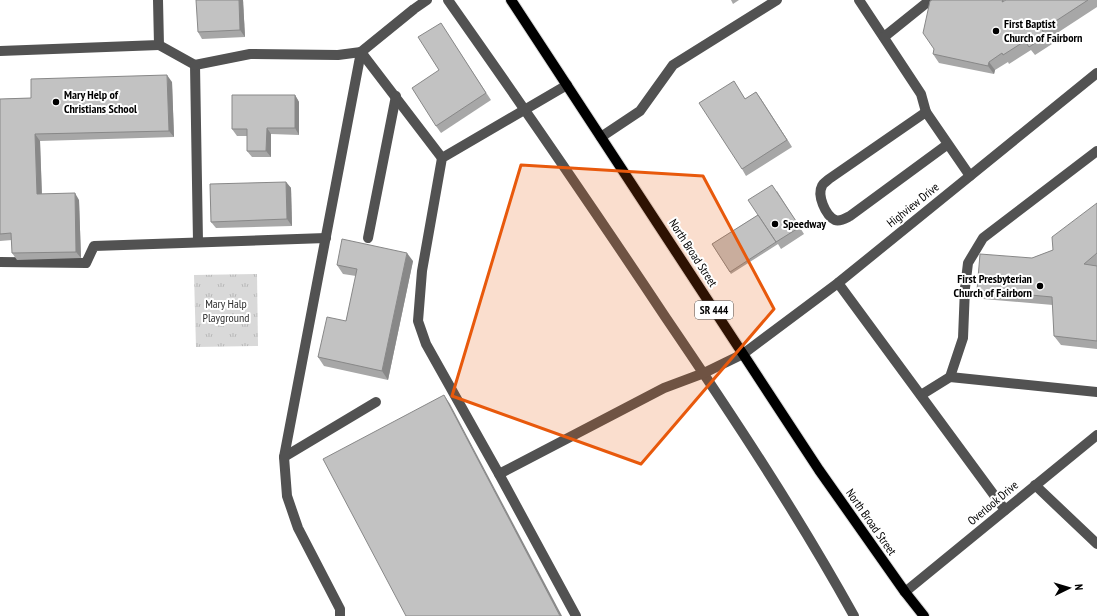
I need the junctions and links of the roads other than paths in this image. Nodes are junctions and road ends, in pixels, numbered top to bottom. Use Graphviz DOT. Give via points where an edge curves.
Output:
graph roads {
  1 [pos="158,0"];
  2 [pos="427,0"];
  3 [pos="448,0"];
  4 [pos="511,0"];
  5 [pos="777,0"];
  6 [pos="859,0"];
  7 [pos="930,0"];
  8 [pos="884,37"];
  9 [pos="159,45"];
  10 [pos="0,51"];
  11 [pos="361,52"];
  12 [pos="195,65"];
  13 [pos="1095,78"];
  14 [pos="567,86"];
  15 [pos="396,96"];
  16 [pos="526,111"];
  17 [pos="926,112"];
  18 [pos="601,137"];
  19 [pos="948,144"];
  20 [pos="1097,151"];
  21 [pos="442,158"];
  22 [pos="970,176"];
  23 [pos="326,238"];
  24 [pos="368,238"];
  25 [pos="198,242"];
  26 [pos="0,262"];
  27 [pos="838,283"];
  28 [pos="743,354"];
  29 [pos="704,374"];
  30 [pos="950,376"];
  31 [pos="1097,392"];
  32 [pos="920,394"];
  33 [pos="376,402"];
  34 [pos="1097,435"];
  35 [pos="284,457"];
  36 [pos="499,474"];
  37 [pos="1035,485"];
  38 [pos="1005,510"];
  39 [pos="1097,544"];
  40 [pos="905,592"];
  41 [pos="341,614"];
  42 [pos="576,616"];
  43 [pos="854,616"];
  44 [pos="924,616"];
  1 -- 9 [label="street"];
  2 -- 11 [label="street"];
  3 -- 16 [label="street"];
  4 -- 14 [label="main road, North Broad Street / SR 444"];
  5 -- 18 [label="street" via="672,65 640,111"];
  6 -- 8 [label="street"];
  7 -- 8 [label="street"];
  8 -- 17 [label="street" via="921,94"];
  9 -- 10 [label="street"];
  9 -- 12 [label="street"];
  11 -- 12 [label="street" via="338,55 250,54"];
  11 -- 15 [label="street"];
  11 -- 23 [label="street"];
  12 -- 25 [label="street"];
  13 -- 22 [label="street, Highview Drive"];
  14 -- 16 [label="street"];
  14 -- 18 [label="main road, North Broad Street / SR 444"];
  15 -- 21 [label="street"];
  15 -- 24 [label="street"];
  16 -- 21 [label="street"];
  16 -- 29 [label="street"];
  17 -- 19 [label="street"];
  17 -- 19 [label="street" via="829,179 822,186 820,195 823,206 830,216 836,220 843,220"];
  18 -- 28 [label="main road, North Broad Street / SR 444"];
  19 -- 22 [label="street"];
  20 -- 30 [label="street" via="983,238 968,263 963,338"];
  21 -- 36 [label="street" via="422,271 418,321 426,344"];
  22 -- 27 [label="street, Highview Drive"];
  23 -- 25 [label="street"];
  23 -- 35 [label="street"];
  25 -- 26 [label="street" via="94,246 86,263"];
  27 -- 28 [label="street, Highview Drive"];
  27 -- 32 [label="street"];
  28 -- 29 [label="street, Highview Drive"];
  28 -- 40 [label="main road, North Broad Street / SR 444" via="819,470"];
  29 -- 36 [label="street, Highview Drive" via="664,388"];
  29 -- 43 [label="street" via="807,534"];
  30 -- 31 [label="street"];
  30 -- 32 [label="street"];
  32 -- 38 [label="street"];
  33 -- 35 [label="street"];
  34 -- 37 [label="street, Overlook Drive"];
  35 -- 41 [label="street" via="287,496 298,528"];
  36 -- 42 [label="street"];
  37 -- 38 [label="street, Overlook Drive"];
  37 -- 39 [label="street"];
  38 -- 40 [label="street, Overlook Drive"];
  40 -- 44 [label="main road, North Broad Street / SR 444"];
}
